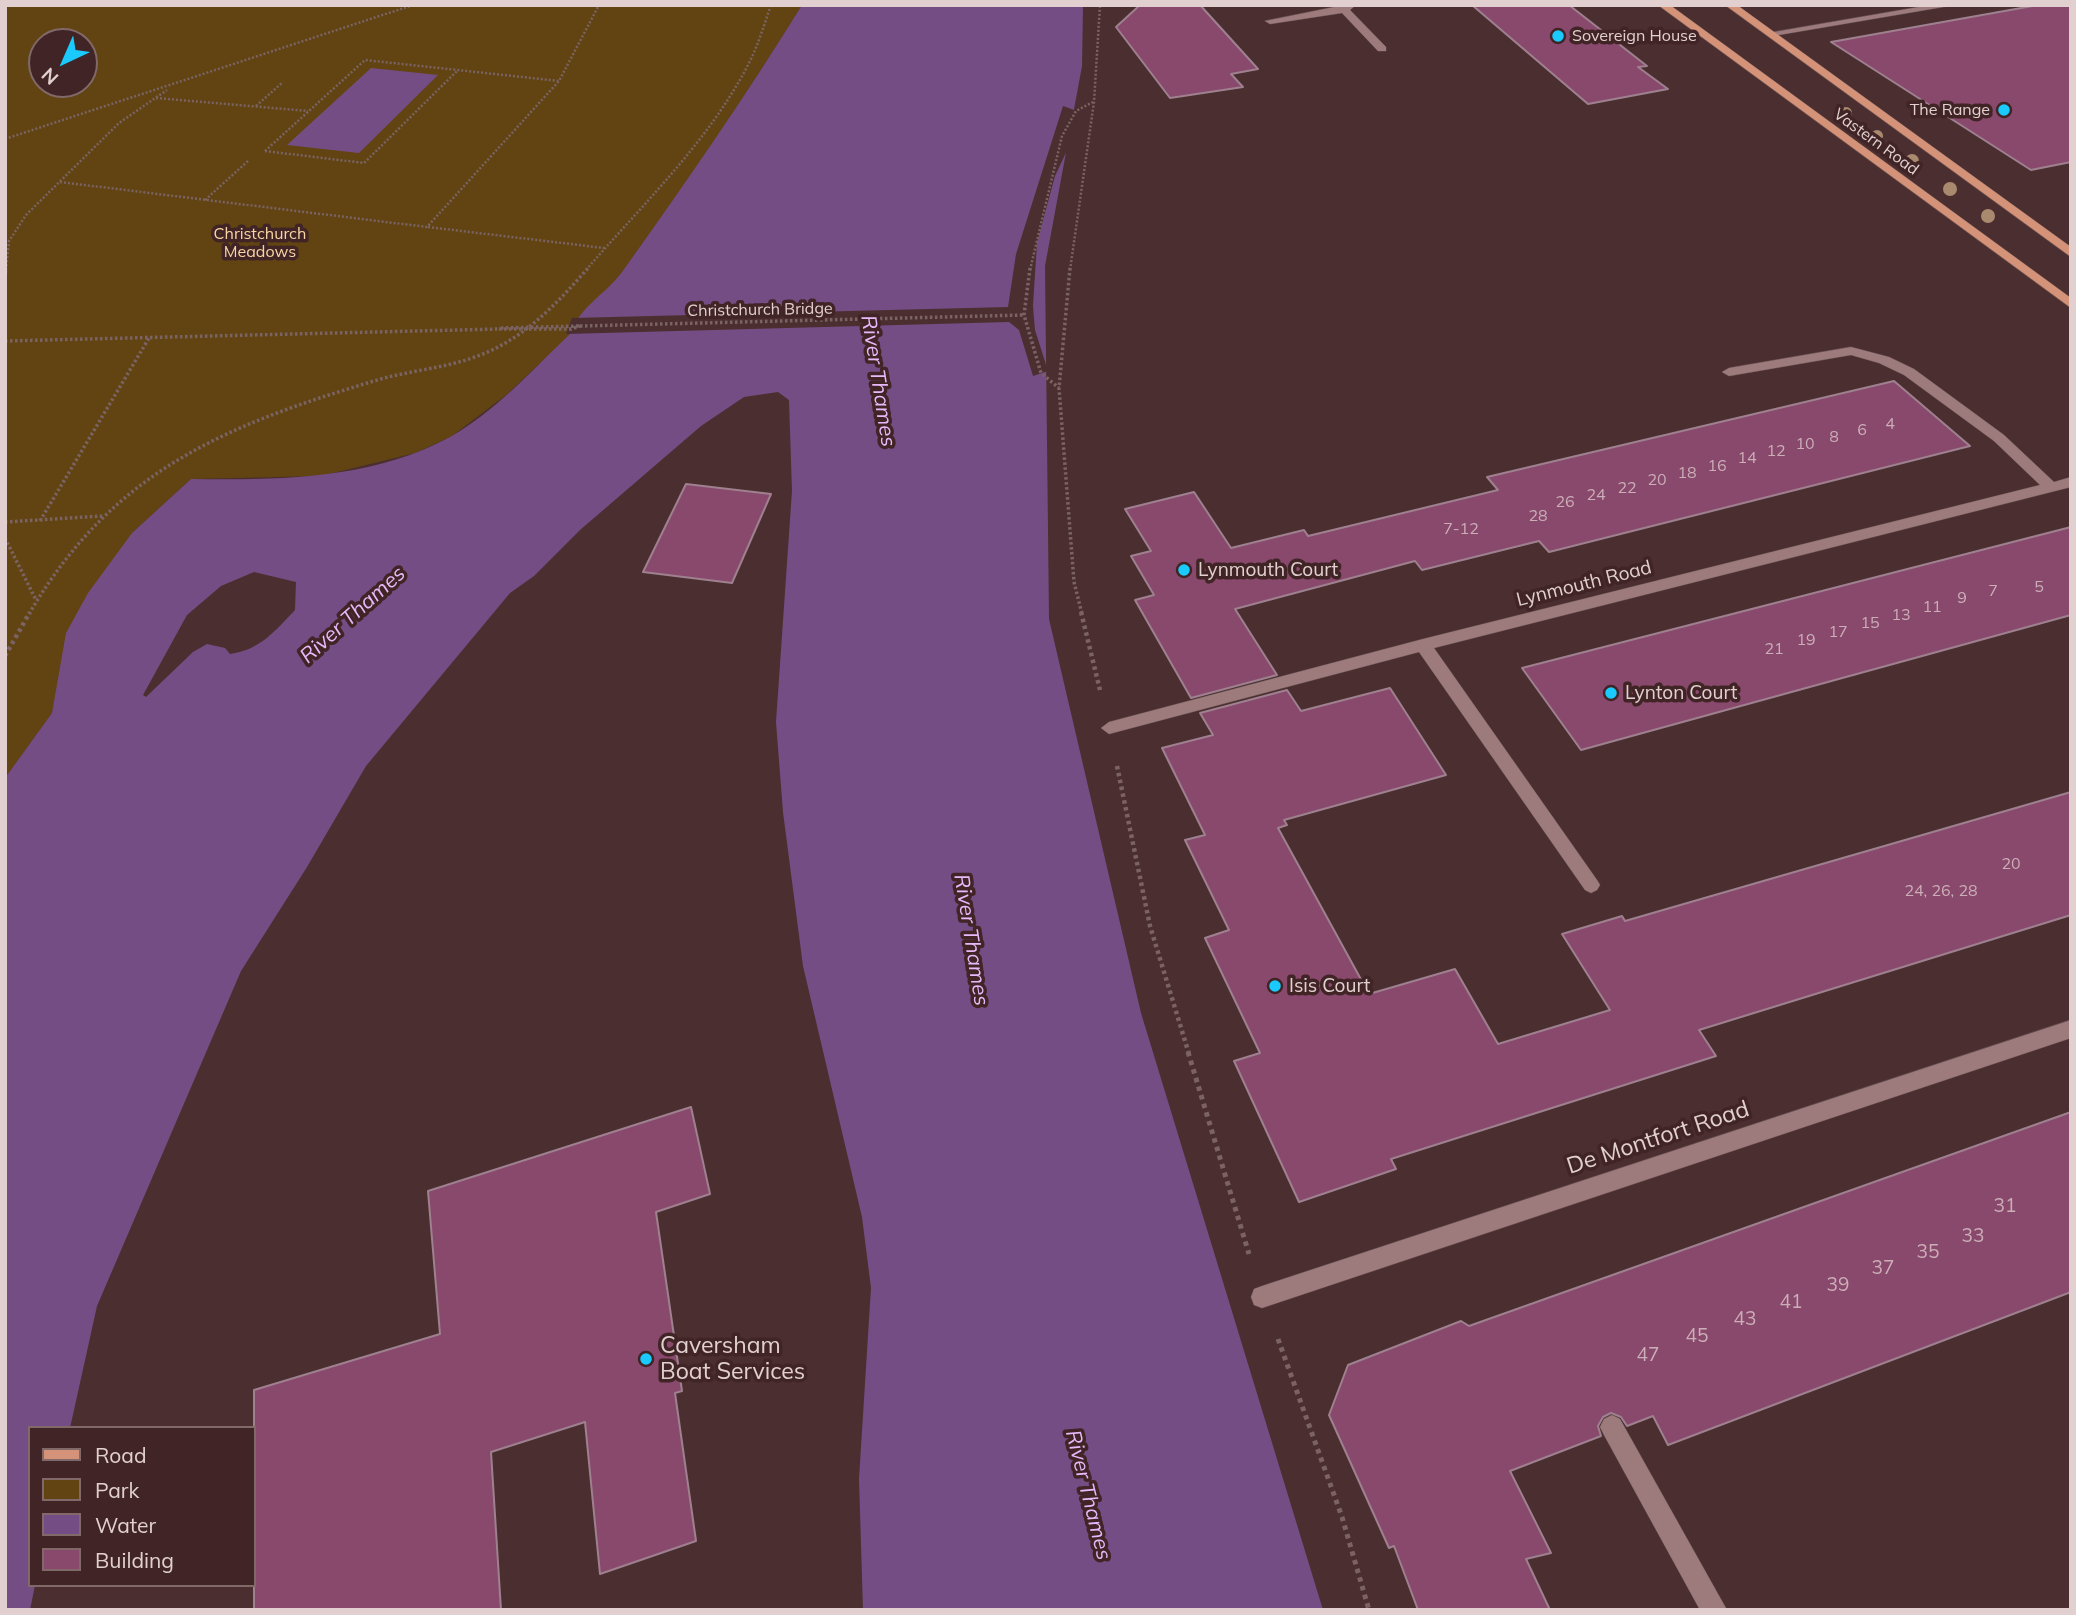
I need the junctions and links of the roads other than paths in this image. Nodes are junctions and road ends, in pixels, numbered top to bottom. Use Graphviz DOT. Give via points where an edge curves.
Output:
graph roads {
  1 [pos="1663,5"];
  2 [pos="1730,5"];
  3 [pos="1950,5"];
  4 [pos="1348,8"];
  5 [pos="1270,21"];
  6 [pos="1773,33"];
  7 [pos="1382,49"];
  8 [pos="2071,253"];
  9 [pos="2071,304"];
  10 [pos="1730,372"];
  11 [pos="2071,482"];
  12 [pos="2051,487"];
  13 [pos="1423,645"];
  14 [pos="1109,728"];
  15 [pos="1591,885"];
  16 [pos="2071,1029"];
  17 [pos="1262,1297"];
  18 [pos="1612,1427"];
  19 [pos="1714,1610"];
  1 -- 9 [label="main road, Vastern Road"];
  2 -- 6 [label="main road, Vastern Road"];
  3 -- 6 [label="street"];
  4 -- 5 [label="street"];
  4 -- 7 [label="street"];
  6 -- 8 [label="main road, Vastern Road"];
  10 -- 12 [label="street" via="1851,351 1884,360 1909,372 1998,438"];
  11 -- 12 [label="street, Lynmouth Road"];
  12 -- 13 [label="street, Lynmouth Road"];
  13 -- 14 [label="street, Lynmouth Road"];
  13 -- 15 [label="street"];
  16 -- 17 [label="street, De Montfort Road"];
  18 -- 19 [label="street"];
}
